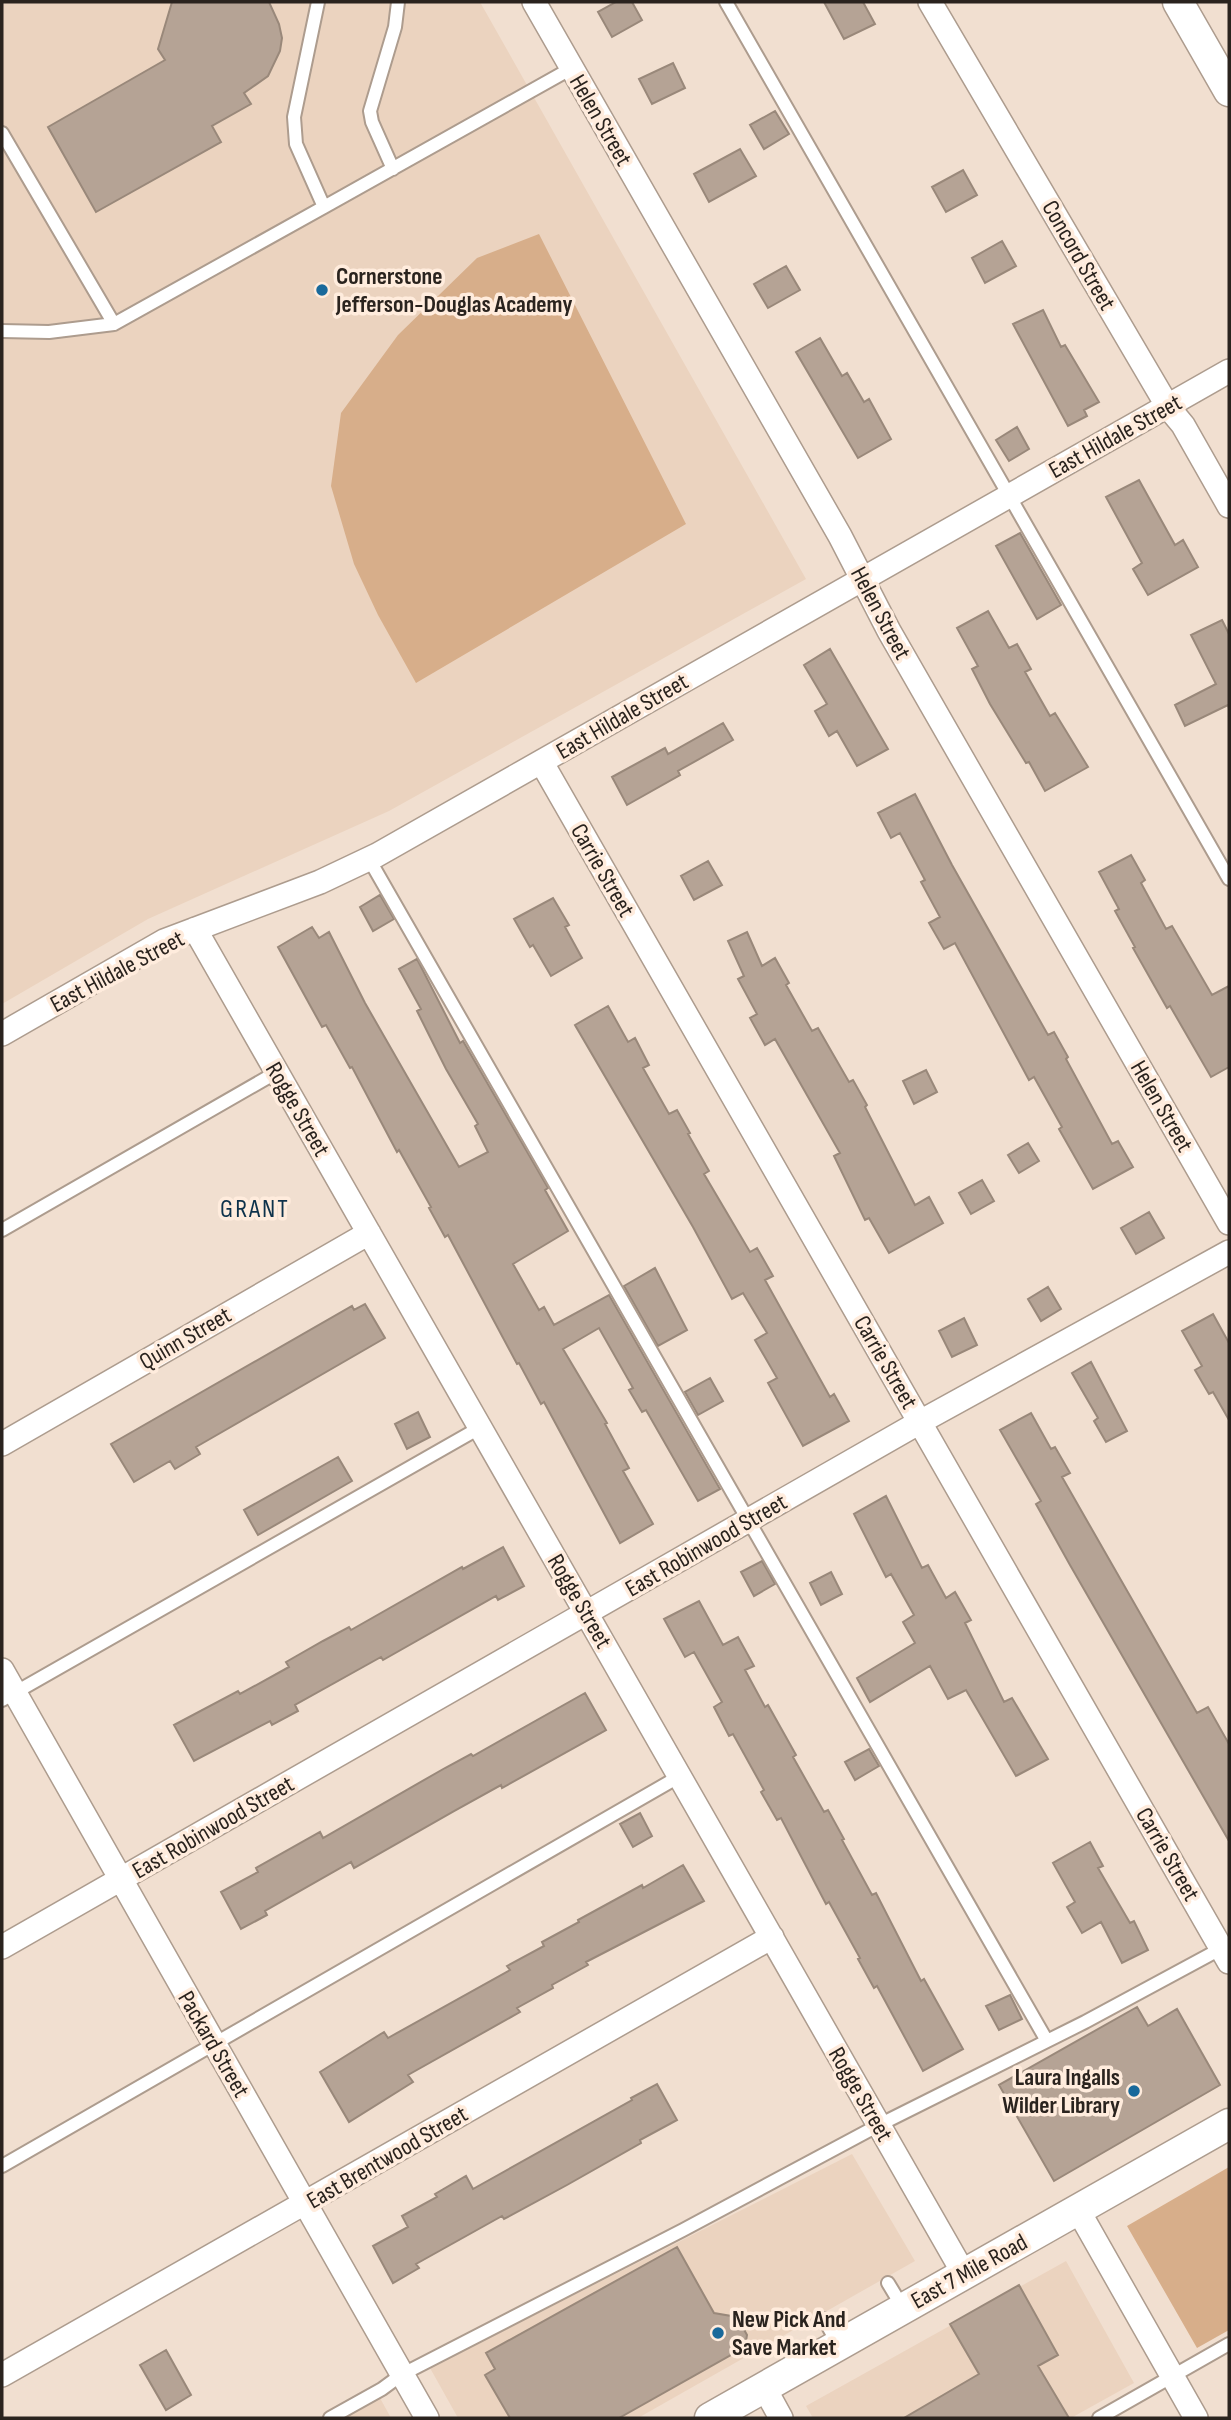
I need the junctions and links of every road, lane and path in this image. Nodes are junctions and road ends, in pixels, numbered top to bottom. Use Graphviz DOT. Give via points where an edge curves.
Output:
graph roads {
  1 [pos="318,2"];
  2 [pos="398,2"];
  3 [pos="534,2"];
  4 [pos="726,2"];
  5 [pos="930,2"];
  6 [pos="1178,2"];
  7 [pos="572,68"];
  8 [pos="1229,91"];
  9 [pos="2,133"];
  10 [pos="393,169"];
  11 [pos="324,206"];
  12 [pos="114,324"];
  13 [pos="2,331"];
  14 [pos="1229,371"];
  15 [pos="1168,407"];
  16 [pos="1008,496"];
  17 [pos="1229,506"];
  18 [pos="862,578"];
  19 [pos="542,763"];
  20 [pos="369,859"];
  21 [pos="1229,879"];
  22 [pos="195,929"];
  23 [pos="2,1034"];
  24 [pos="277,1072"];
  25 [pos="1229,1223"];
  26 [pos="2,1230"];
  27 [pos="369,1233"];
  28 [pos="1229,1252"];
  29 [pos="920,1423"];
  30 [pos="481,1427"];
  31 [pos="2,1444"];
  32 [pos="749,1520"];
  33 [pos="587,1613"];
  34 [pos="2,1670"];
  35 [pos="8,1696"];
  36 [pos="680,1776"];
  37 [pos="120,1880"];
  38 [pos="772,1937"];
  39 [pos="2,1947"];
  40 [pos="1227,1951"];
  41 [pos="1047,2041"];
  42 [pos="214,2044"];
  43 [pos="1229,2124"];
  44 [pos="879,2125"];
  45 [pos="2,2166"];
  46 [pos="305,2204"];
  47 [pos="1078,2210"];
  48 [pos="964,2274"];
  49 [pos="824,2319"];
  50 [pos="1229,2344"];
  51 [pos="839,2345"];
  52 [pos="2,2375"];
  53 [pos="401,2375"];
  54 [pos="1173,2376"];
  55 [pos="764,2387"];
  56 [pos="330,2418"];
  57 [pos="427,2418"];
  58 [pos="710,2418"];
  59 [pos="781,2418"];
  60 [pos="1099,2418"];
  61 [pos="1196,2418"];
  1 -- 11 [label="lane" via="294,117 296,144"];
  2 -- 10 [label="lane" via="370,111"];
  3 -- 7 [label="street, Helen Street"];
  4 -- 16 [label="lane"];
  5 -- 15 [label="street, Concord Street"];
  6 -- 8 [label="street"];
  7 -- 10 [label="lane"];
  7 -- 18 [label="street, Helen Street"];
  9 -- 12 [label="lane"];
  10 -- 11 [label="lane"];
  11 -- 12 [label="lane"];
  12 -- 13 [label="lane" via="49,332"];
  14 -- 15 [label="street, East Hildale Street"];
  15 -- 16 [label="street, East Hildale Street"];
  15 -- 17 [label="street, Concord Street"];
  16 -- 18 [label="street, East Hildale Street"];
  16 -- 21 [label="lane"];
  18 -- 19 [label="street, East Hildale Street"];
  18 -- 25 [label="street, Helen Street"];
  19 -- 20 [label="street, East Hildale Street"];
  19 -- 29 [label="street, Carrie Street"];
  20 -- 22 [label="street, East Hildale Street"];
  20 -- 32 [label="lane"];
  22 -- 23 [label="street, East Hildale Street" via="164,941"];
  22 -- 24 [label="street, Rogge Street"];
  24 -- 26 [label="lane"];
  24 -- 27 [label="street, Rogge Street"];
  27 -- 30 [label="street, Rogge Street"];
  27 -- 31 [label="street, Quinn Street"];
  28 -- 29 [label="street, East Robinwood Street"];
  29 -- 32 [label="street, East Robinwood Street"];
  29 -- 40 [label="street, Carrie Street"];
  30 -- 33 [label="street, Rogge Street"];
  30 -- 35 [label="lane"];
  32 -- 33 [label="street, East Robinwood Street"];
  32 -- 41 [label="lane"];
  33 -- 36 [label="street, Rogge Street"];
  33 -- 37 [label="street, East Robinwood Street"];
  34 -- 35 [label="street, Packard Street"];
  35 -- 37 [label="street, Packard Street"];
  36 -- 38 [label="street, Rogge Street"];
  36 -- 42 [label="lane"];
  37 -- 39 [label="street, East Robinwood Street"];
  37 -- 42 [label="street, Packard Street"];
  38 -- 44 [label="street, Rogge Street"];
  38 -- 46 [label="street, East Brentwood Street"];
  40 -- 41 [label="lane"];
  41 -- 44 [label="lane"];
  42 -- 45 [label="lane"];
  42 -- 46 [label="street, Packard Street"];
  43 -- 47 [label="street, East 7 Mile Road"];
  44 -- 48 [label="street, Rogge Street"];
  44 -- 53 [label="lane"];
  46 -- 52 [label="street, East Brentwood Street"];
  46 -- 53 [label="street, Packard Street"];
  47 -- 48 [label="street, East 7 Mile Road"];
  47 -- 54 [label="street"];
  48 -- 51 [label="street, East 7 Mile Road" via="896,2296"];
  49 -- 51 [label="lane"];
  50 -- 54 [label="lane"];
  51 -- 55 [label="street, East 7 Mile Road"];
  53 -- 56 [label="lane"];
  53 -- 57 [label="street, Packard Street"];
  54 -- 60 [label="lane"];
  54 -- 61 [label="street"];
  55 -- 58 [label="street, East 7 Mile Road"];
  55 -- 59 [label="street"];
}
